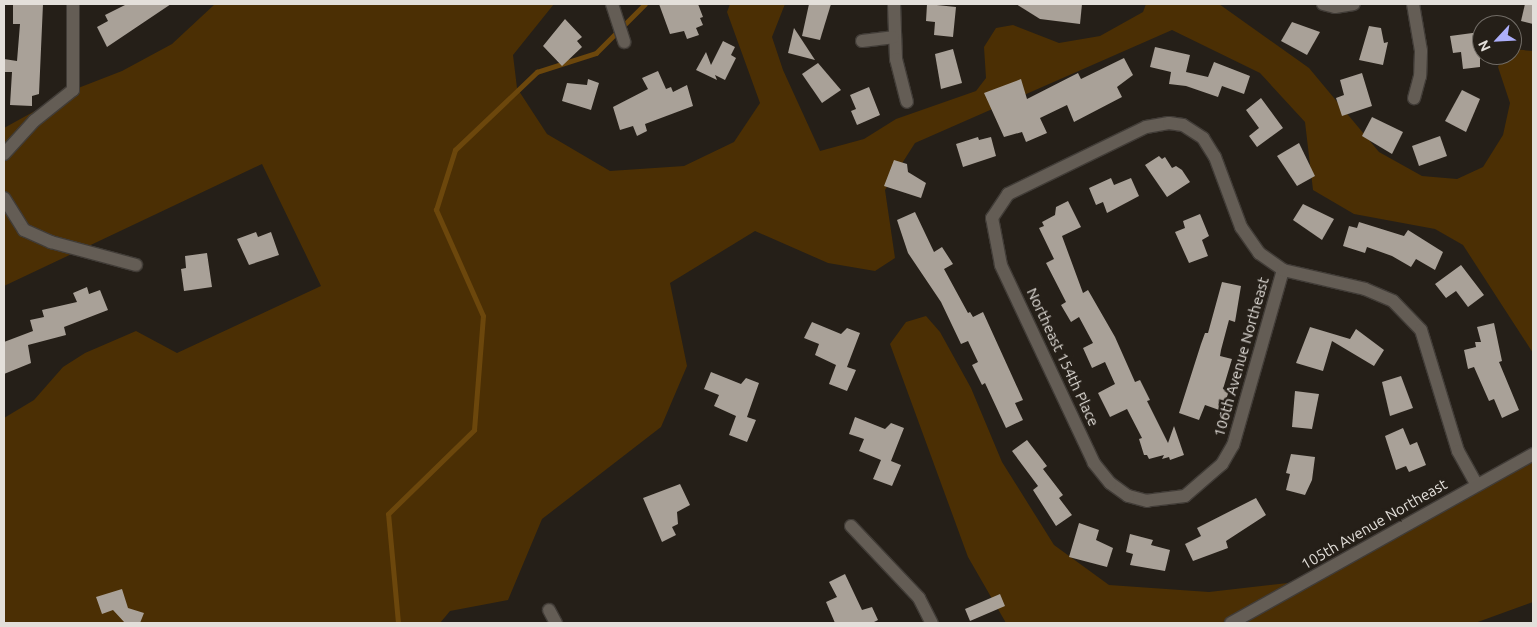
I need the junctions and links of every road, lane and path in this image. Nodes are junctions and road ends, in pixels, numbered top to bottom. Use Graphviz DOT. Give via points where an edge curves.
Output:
graph roads {
  1 [pos="73,4"];
  2 [pos="612,4"];
  3 [pos="894,4"];
  4 [pos="1323,4"];
  5 [pos="1354,4"];
  6 [pos="1413,4"];
  7 [pos="894,37"];
  8 [pos="862,41"];
  9 [pos="624,42"];
  10 [pos="1414,98"];
  11 [pos="907,102"];
  12 [pos="4,154"];
  13 [pos="4,198"];
  14 [pos="136,266"];
  15 [pos="1283,270"];
  16 [pos="1533,454"];
  17 [pos="1476,484"];
  18 [pos="1128,496"];
  19 [pos="851,526"];
  20 [pos="549,610"];
  21 [pos="556,623"];
  22 [pos="932,623"];
  23 [pos="1231,623"];
  1 -- 12 [label="street" via="73,90 34,121"];
  2 -- 9 [label="street"];
  3 -- 7 [label="street"];
  4 -- 5 [label="street" via="1335,7"];
  6 -- 10 [label="street" via="1421,50 1420,76"];
  7 -- 8 [label="street"];
  7 -- 11 [label="street"];
  13 -- 14 [label="street" via="24,230 51,242"];
  15 -- 17 [label="street" via="1365,289 1393,301 1414,322 1429,352 1443,411 1458,451"];
  15 -- 18 [label="street, 106th Avenue Northeast" via="1233,445 1222,464 1185,496 1147,501"];
  15 -- 18 [label="street, Northeast 154th Place" via="1259,253 1241,227 1215,157 1203,138 1182,125 1169,123 1146,127 1008,194 992,218 1001,265 1094,463 1110,483"];
  16 -- 17 [label="street, 105th Avenue Northeast"];
  17 -- 23 [label="street, 105th Avenue Northeast"];
  19 -- 22 [label="street" via="919,598"];
  20 -- 21 [label="street"];
}
